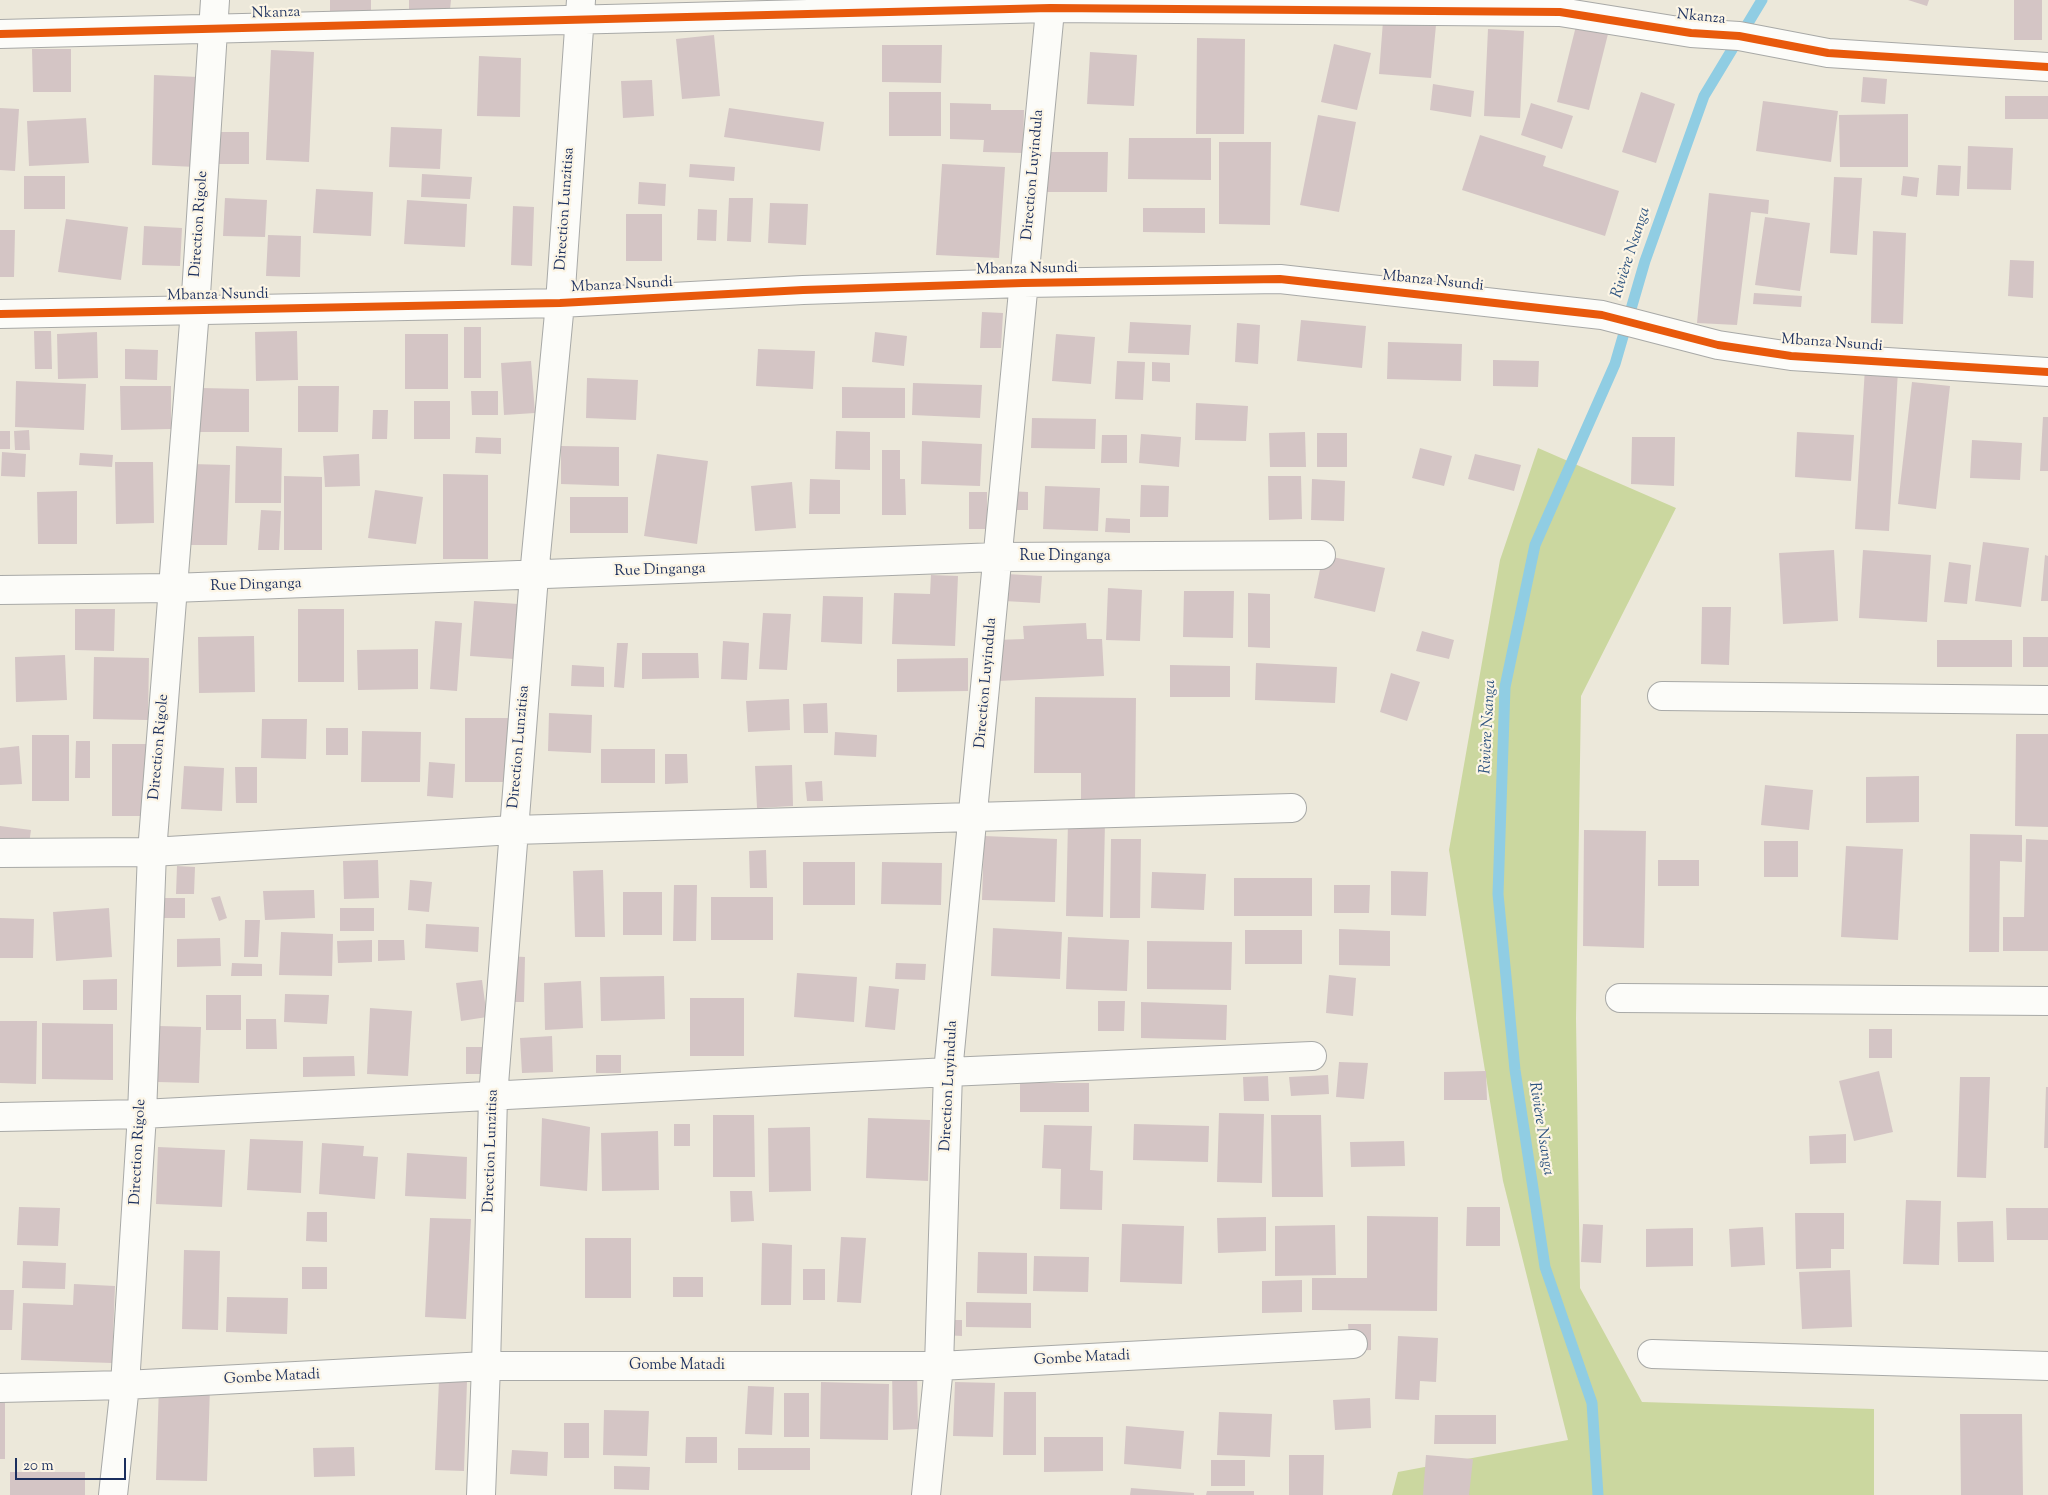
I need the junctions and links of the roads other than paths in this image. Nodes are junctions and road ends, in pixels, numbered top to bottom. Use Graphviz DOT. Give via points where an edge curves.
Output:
graph roads {
  1 [pos="215,0"];
  2 [pos="1050,4"];
  3 [pos="580,10"];
  4 [pos="212,30"];
  5 [pos="0,34"];
  6 [pos="2048,67"];
  7 [pos="1023,283"];
  8 [pos="560,303"];
  9 [pos="195,310"];
  10 [pos="0,314"];
  11 [pos="2048,372"];
  12 [pos="1321,555"];
  13 [pos="998,557"];
  14 [pos="534,576"];
  15 [pos="172,588"];
  16 [pos="0,590"];
  17 [pos="1662,696"];
  18 [pos="2048,700"];
  19 [pos="1292,808"];
  20 [pos="974,818"];
  21 [pos="513,830"];
  22 [pos="152,852"];
  23 [pos="0,853"];
  24 [pos="1620,998"];
  25 [pos="2048,1001"];
  26 [pos="1312,1056"];
  27 [pos="948,1072"];
  28 [pos="493,1097"];
  29 [pos="142,1114"];
  30 [pos="0,1117"];
  31 [pos="1353,1344"];
  32 [pos="1652,1354"];
  33 [pos="486,1366"];
  34 [pos="939,1366"];
  35 [pos="2048,1366"];
  36 [pos="124,1385"];
  37 [pos="0,1388"];
  38 [pos="113,1495"];
  39 [pos="481,1495"];
  40 [pos="926,1495"];
  1 -- 4 [label="street, Direction Rigole"];
  2 -- 3 [label="street, Nkanza"];
  2 -- 6 [label="street, Nkanza" via="1560,12 1691,33 1739,36 1828,53"];
  2 -- 7 [label="street, Direction Luyindula"];
  3 -- 4 [label="street, Nkanza"];
  3 -- 8 [label="street, Direction Lunzitisa"];
  4 -- 5 [label="street, Nkanza"];
  4 -- 9 [label="street, Direction Rigole"];
  7 -- 8 [label="street, Mbanza Nsundi" via="803,290"];
  7 -- 11 [label="street, Mbanza Nsundi" via="1280,279 1602,315 1718,345 1791,356"];
  7 -- 13 [label="street, Direction Luyindula"];
  8 -- 9 [label="street, Mbanza Nsundi"];
  8 -- 14 [label="street, Direction Lunzitisa"];
  9 -- 10 [label="street, Mbanza Nsundi"];
  9 -- 15 [label="street, Direction Rigole"];
  12 -- 13 [label="street, Rue Dinganga"];
  13 -- 14 [label="street, Rue Dinganga"];
  13 -- 20 [label="street, Direction Luyindula"];
  14 -- 15 [label="street, Rue Dinganga"];
  14 -- 21 [label="street, Direction Lunzitisa"];
  15 -- 16 [label="street, Rue Dinganga"];
  15 -- 22 [label="street, Direction Rigole"];
  17 -- 18 [label="street"];
  19 -- 20 [label="street"];
  20 -- 21 [label="street"];
  20 -- 27 [label="street, Direction Luyindula"];
  21 -- 22 [label="street"];
  21 -- 28 [label="street, Direction Lunzitisa"];
  22 -- 23 [label="street"];
  22 -- 29 [label="street, Direction Rigole"];
  24 -- 25 [label="street"];
  26 -- 27 [label="street"];
  27 -- 28 [label="street"];
  27 -- 34 [label="street, Direction Luyindula"];
  28 -- 29 [label="street"];
  28 -- 33 [label="street, Direction Lunzitisa"];
  29 -- 30 [label="street"];
  29 -- 36 [label="street, Direction Rigole"];
  31 -- 34 [label="street, Gombe Matadi"];
  32 -- 35 [label="street"];
  33 -- 34 [label="street, Gombe Matadi"];
  33 -- 36 [label="street, Gombe Matadi"];
  33 -- 39 [label="street, Direction Lunzitisa"];
  34 -- 40 [label="street, Direction Luyindula"];
  36 -- 37 [label="street, Gombe Matadi"];
  36 -- 38 [label="street, Direction Rigole"];
}
